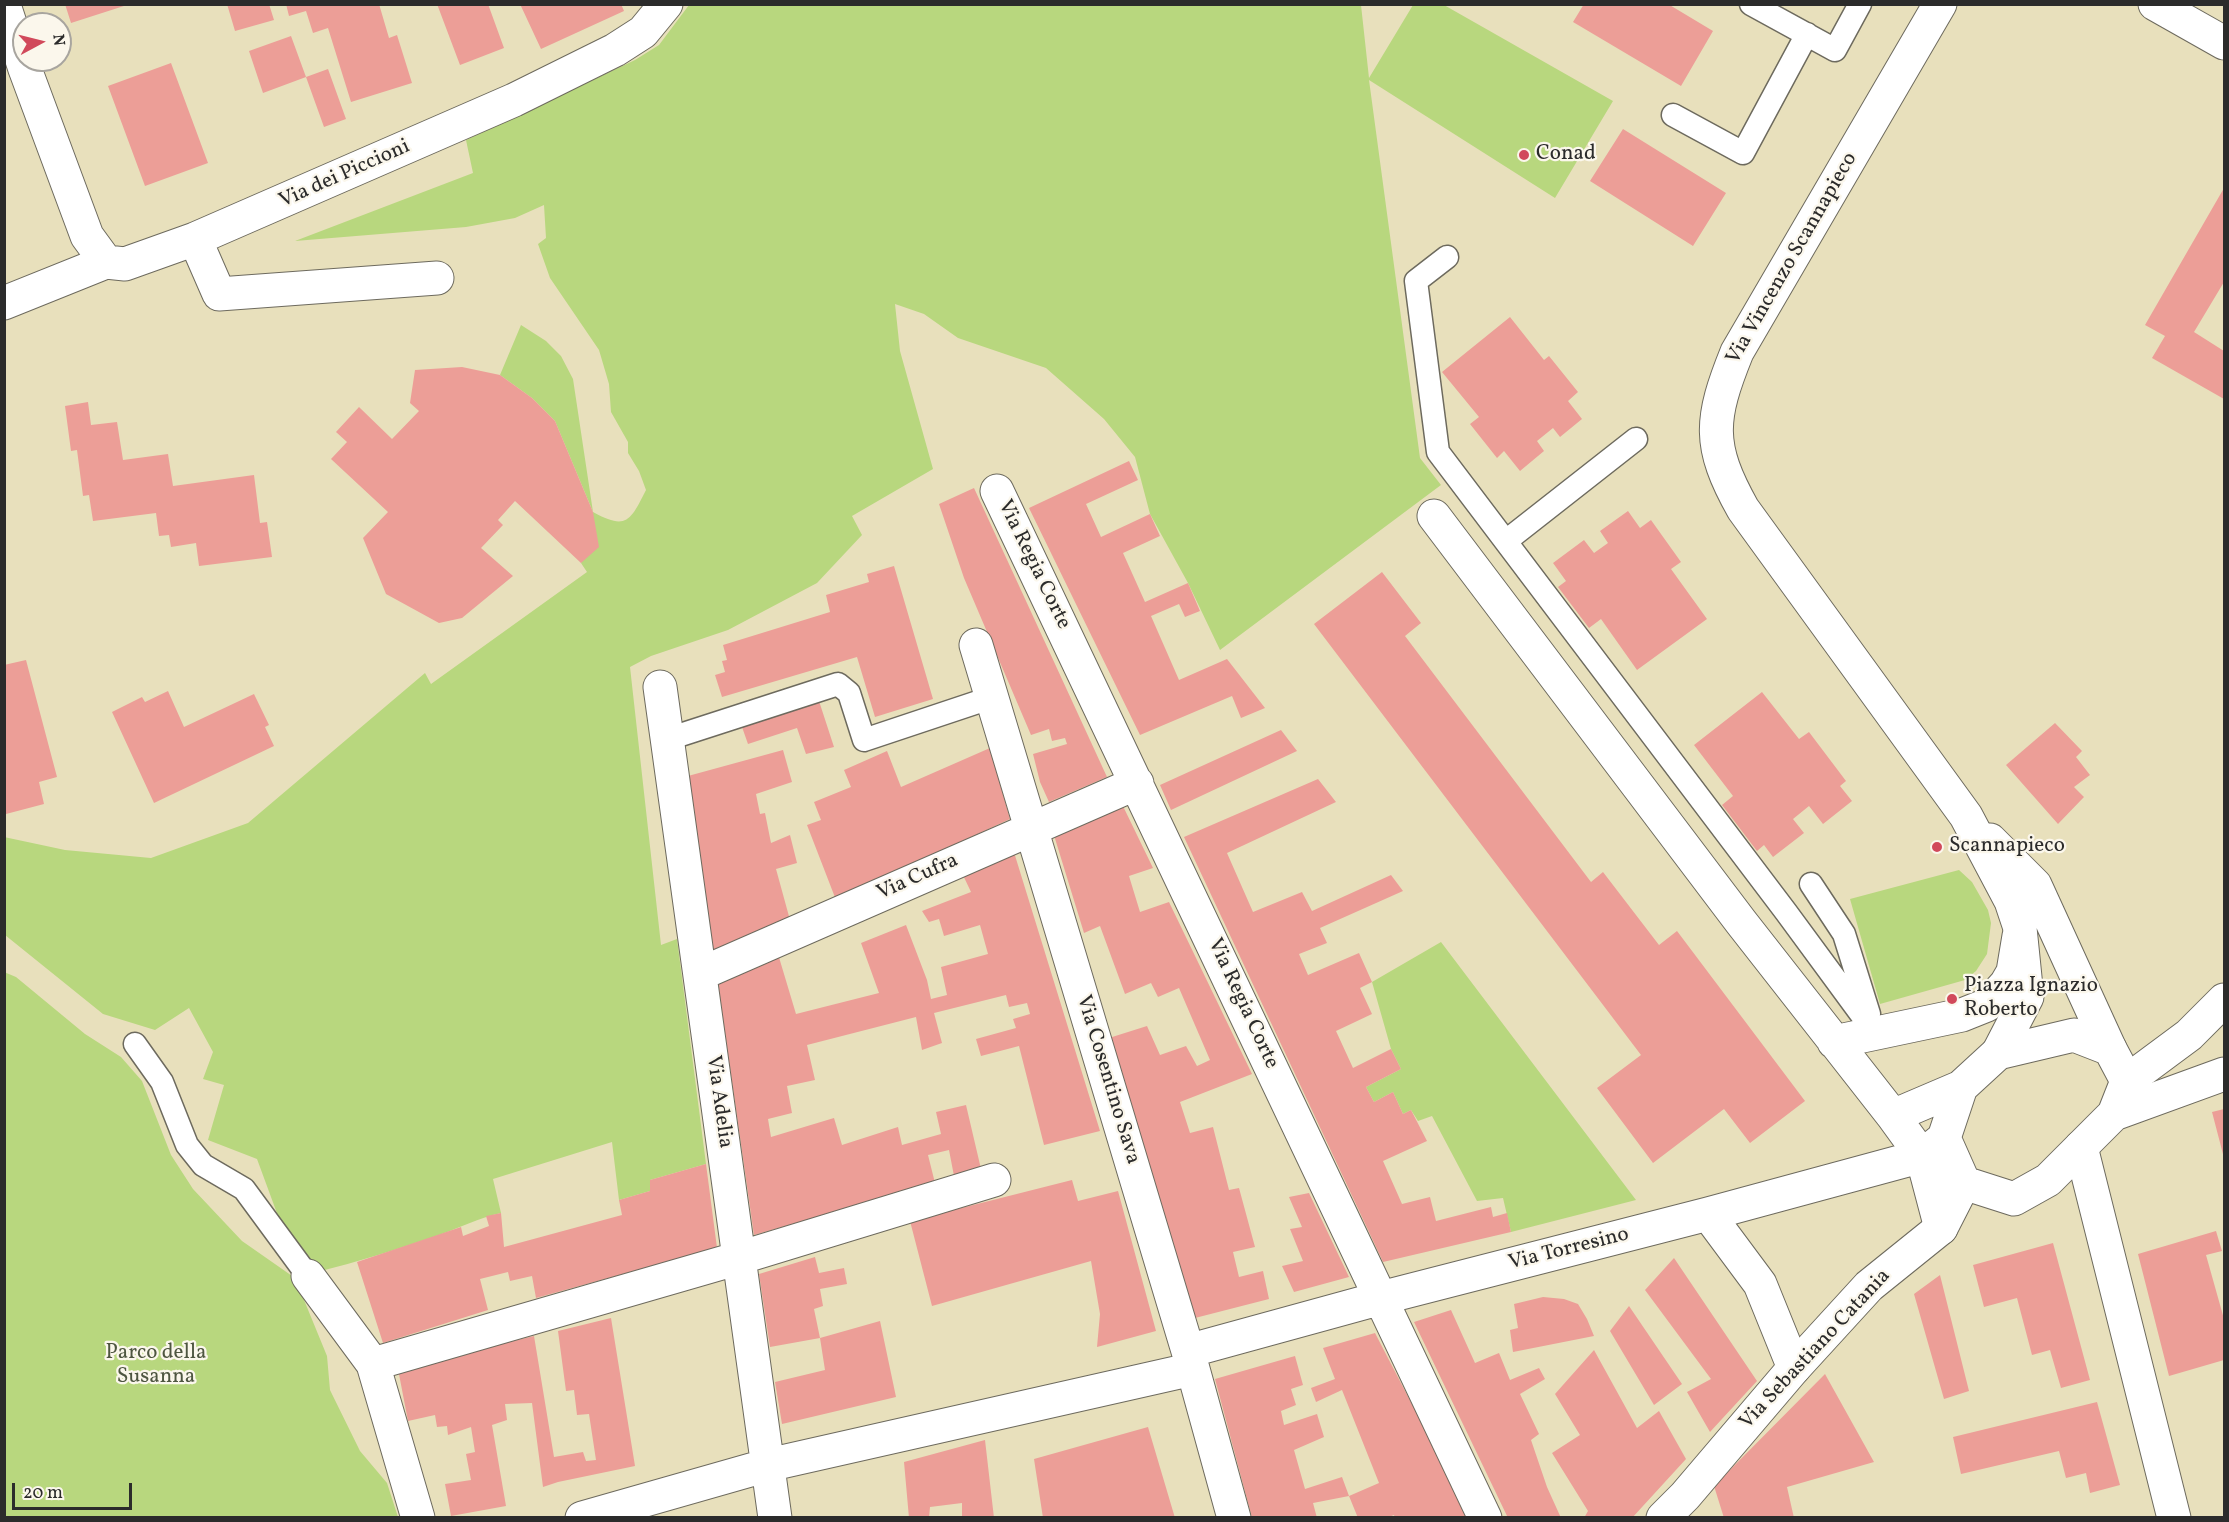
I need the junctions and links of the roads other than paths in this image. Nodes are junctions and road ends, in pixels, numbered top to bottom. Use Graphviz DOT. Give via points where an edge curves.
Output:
graph roads {
  1 [pos="666,4"];
  2 [pos="1751,4"];
  3 [pos="1860,4"];
  4 [pos="1940,4"];
  5 [pos="2155,4"];
  6 [pos="4,5"];
  7 [pos="1807,34"];
  8 [pos="2224,43"];
  9 [pos="1673,115"];
  10 [pos="195,239"];
  11 [pos="1447,257"];
  12 [pos="106,262"];
  13 [pos="437,278"];
  14 [pos="4,303"];
  15 [pos="1636,438"];
  16 [pos="997,491"];
  17 [pos="1434,516"];
  18 [pos="1506,541"];
  19 [pos="976,645"];
  20 [pos="660,687"];
  21 [pos="993,697"];
  22 [pos="668,739"];
  23 [pos="1137,783"];
  24 [pos="1965,816"];
  25 [pos="1032,828"];
  26 [pos="1811,884"];
  27 [pos="2020,928"];
  28 [pos="700,974"];
  29 [pos="2224,1000"];
  30 [pos="1875,1033"];
  31 [pos="1834,1042"];
  32 [pos="135,1044"];
  33 [pos="2110,1049"];
  34 [pos="1998,1053"];
  35 [pos="2224,1074"];
  36 [pos="2127,1081"];
  37 [pos="1961,1087"];
  38 [pos="2114,1114"];
  39 [pos="1893,1116"];
  40 [pos="1933,1147"];
  41 [pos="2081,1147"];
  42 [pos="994,1180"];
  43 [pos="1964,1183"];
  44 [pos="1708,1214"];
  45 [pos="1941,1228"];
  46 [pos="739,1258"];
  47 [pos="308,1276"];
  48 [pos="1381,1298"];
  49 [pos="1190,1360"];
  50 [pos="373,1364"];
  51 [pos="1794,1368"];
  52 [pos="768,1466"];
  53 [pos="1680,1510"];
  54 [pos="418,1518"];
  55 [pos="582,1518"];
  56 [pos="775,1518"];
  57 [pos="1234,1518"];
  58 [pos="1485,1518"];
  59 [pos="2174,1518"];
  1 -- 10 [label="street, Via dei Piccioni" via="643,32 615,50 514,100"];
  2 -- 7 [label="lane"];
  3 -- 7 [label="lane" via="1835,50"];
  4 -- 24 [label="street, Via Vincenzo Scannapieco" via="1737,352 1716,415 1717,449 1728,482 1743,509"];
  5 -- 8 [label="street"];
  6 -- 12 [label="street" via="87,236"];
  7 -- 9 [label="lane" via="1743,153"];
  10 -- 12 [label="street, Via dei Piccioni" via="125,264"];
  10 -- 13 [label="street" via="219,294"];
  11 -- 18 [label="lane" via="1416,281 1438,452"];
  12 -- 14 [label="street, Via dei Piccioni"];
  15 -- 18 [label="lane"];
  16 -- 23 [label="street, Via Regia Corte"];
  17 -- 31 [label="street"];
  18 -- 30 [label="lane"];
  19 -- 21 [label="street, Via Cosentino Sava"];
  20 -- 22 [label="street, Via Adelia"];
  21 -- 22 [label="lane" via="864,740 849,693 838,684"];
  21 -- 25 [label="street, Via Cosentino Sava"];
  22 -- 28 [label="street, Via Adelia"];
  23 -- 25 [label="street, Via Cufra"];
  23 -- 48 [label="street, Via Regia Corte"];
  24 -- 27 [label="street" via="2011,901"];
  24 -- 33 [label="street" via="2035,885"];
  25 -- 28 [label="street, Via Cufra"];
  25 -- 49 [label="street, Via Cosentino Sava"];
  26 -- 30 [label="lane" via="1844,934"];
  27 -- 30 [label="street" via="2013,972 1987,1005 1962,1016"];
  27 -- 34 [label="street" via="2026,997"];
  28 -- 46 [label="street, Via Adelia"];
  29 -- 36 [label="street" via="2189,1035"];
  30 -- 31 [label="street"];
  31 -- 39 [label="street"];
  32 -- 47 [label="lane" via="162,1082 187,1145 203,1165 244,1189"];
  33 -- 34 [label="street" via="2074,1035"];
  33 -- 36 [label="street"];
  34 -- 37 [label="street"];
  35 -- 38 [label="street"];
  36 -- 38 [label="street"];
  37 -- 39 [label="street"];
  37 -- 40 [label="street"];
  38 -- 41 [label="street"];
  39 -- 40 [label="street"];
  40 -- 43 [label="street"];
  40 -- 44 [label="street, Via Torresino"];
  40 -- 45 [label="street"];
  41 -- 43 [label="street" via="2048,1180 2014,1199"];
  41 -- 59 [label="street"];
  42 -- 46 [label="street"];
  43 -- 45 [label="street, Via Sebastiano Catania"];
  44 -- 48 [label="street, Via Torresino"];
  44 -- 51 [label="street" via="1760,1284"];
  45 -- 51 [label="street, Via Sebastiano Catania" via="1869,1286"];
  46 -- 50 [label="street"];
  46 -- 52 [label="street, Via Adelia"];
  47 -- 50 [label="street"];
  48 -- 49 [label="street, Via Torresino"];
  48 -- 58 [label="street, Via Regia Corte"];
  49 -- 52 [label="street, Via Torresino"];
  49 -- 57 [label="street, Via Cosentino Sava"];
  50 -- 54 [label="street"];
  51 -- 53 [label="street, Via Sebastiano Catania"];
  52 -- 55 [label="street, Via Torresino"];
  52 -- 56 [label="street, Via Adelia"];
}
